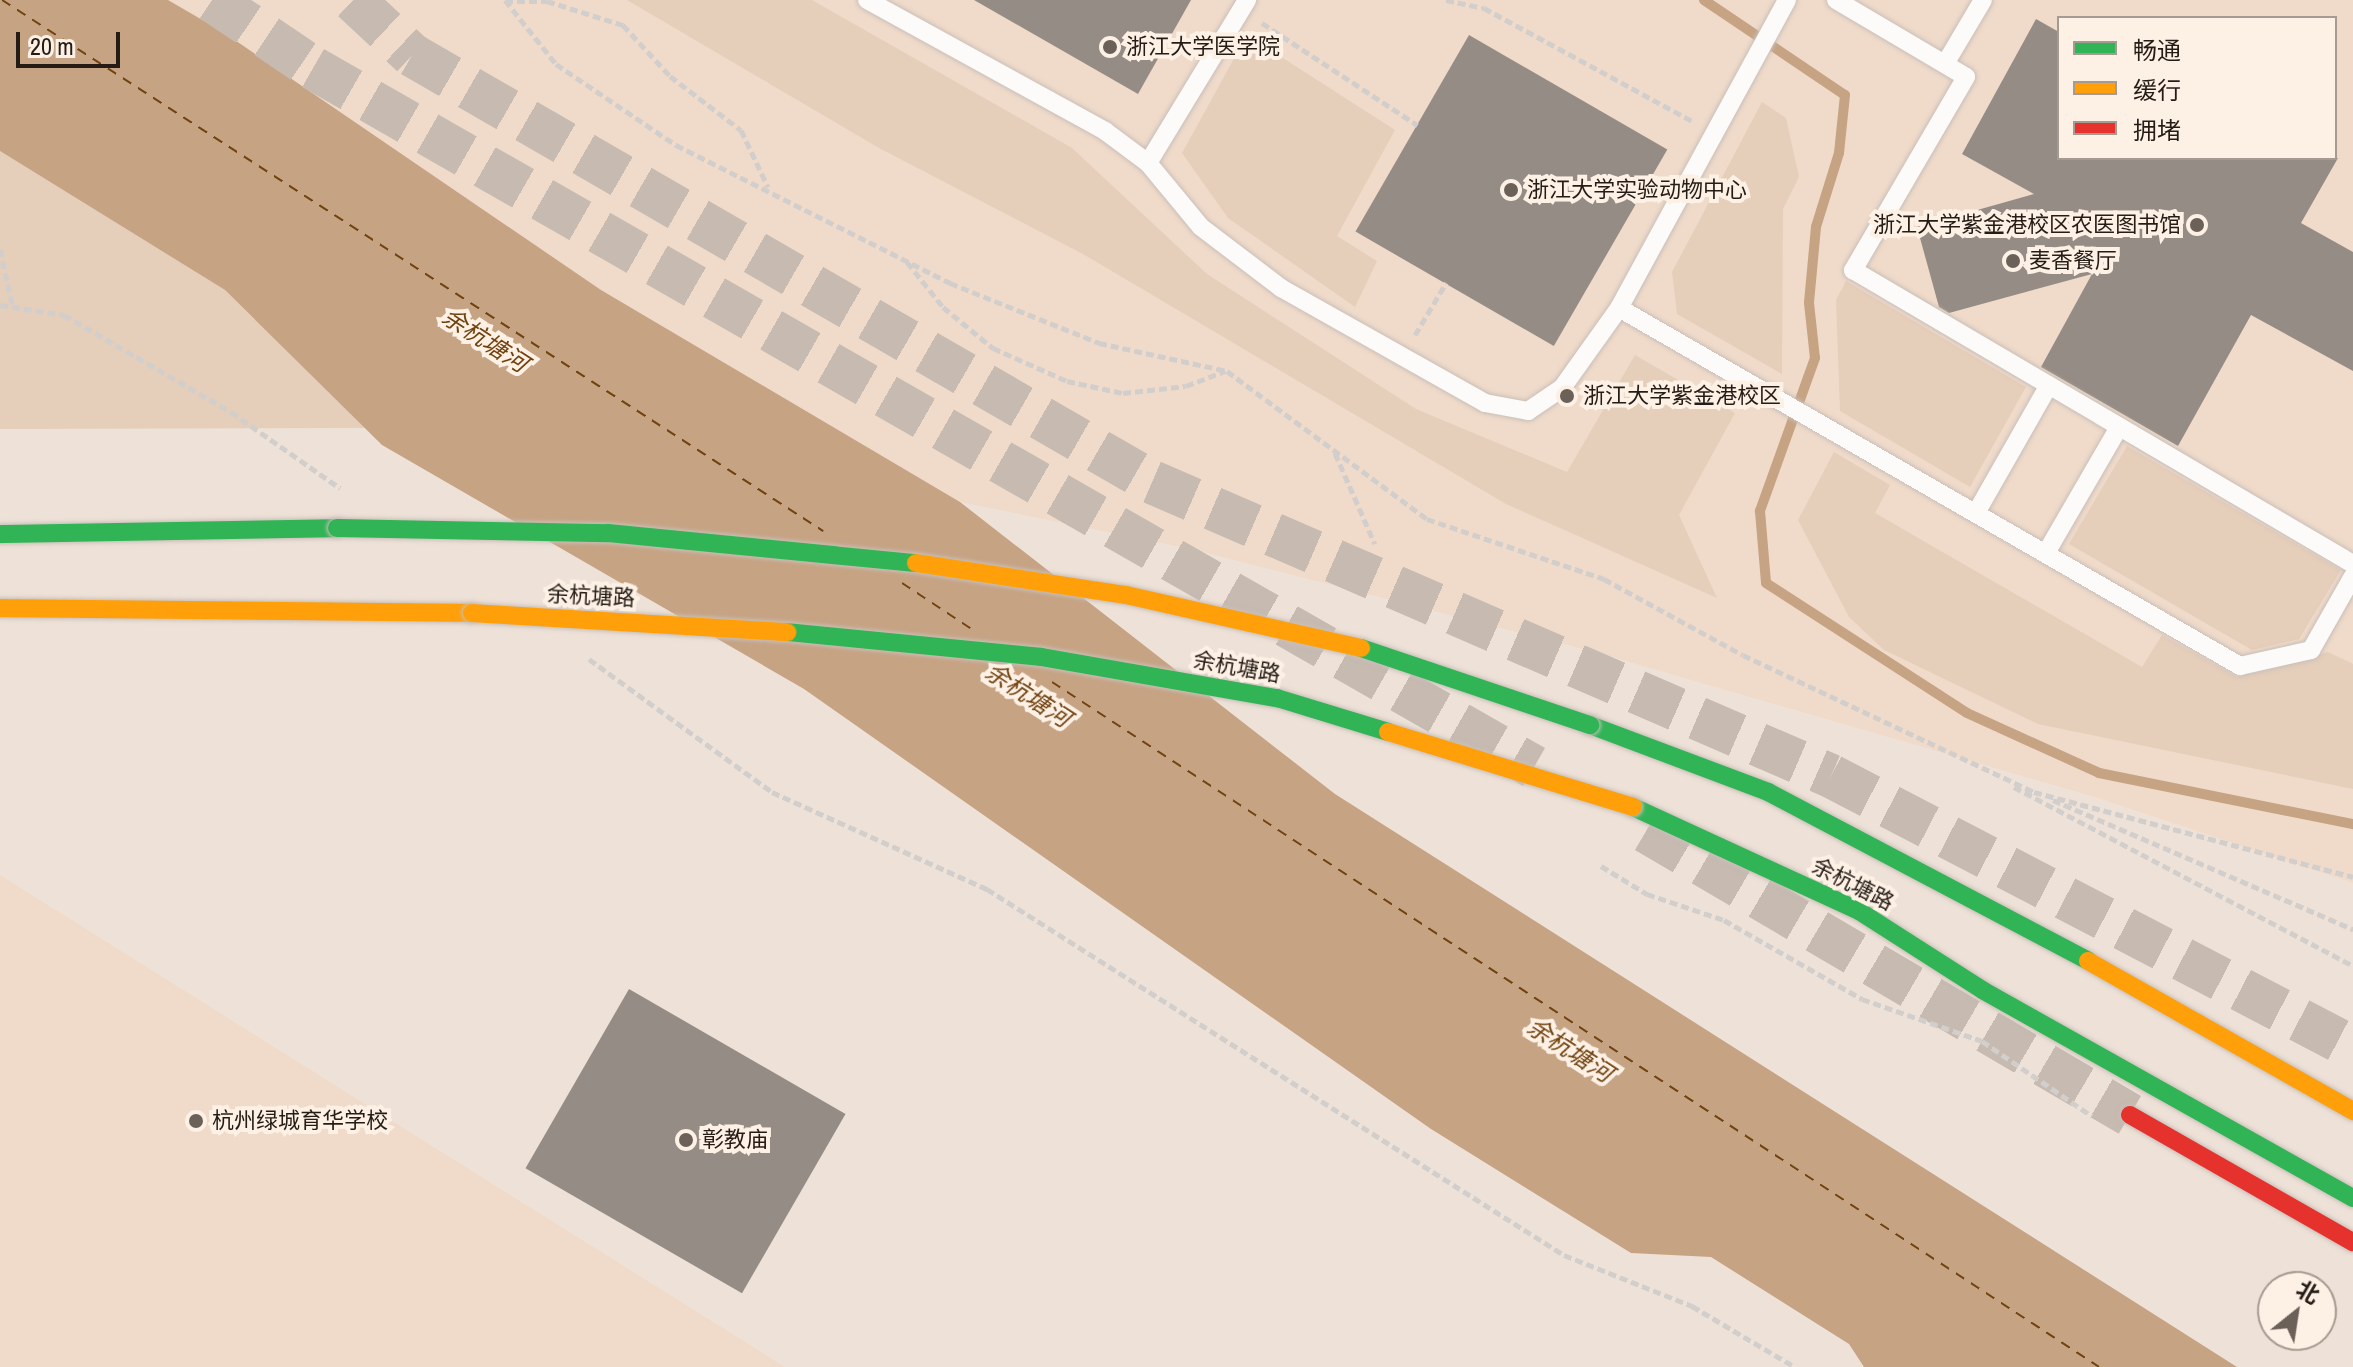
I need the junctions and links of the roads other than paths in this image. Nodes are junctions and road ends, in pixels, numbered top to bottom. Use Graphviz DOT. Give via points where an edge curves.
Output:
graph roads {
  1 [pos="867,0"];
  2 [pos="1836,0"];
  3 [pos="1983,0"];
  4 [pos="1785,3"];
  5 [pos="1244,5"];
  6 [pos="1945,64"];
  7 [pos="1148,163"];
  8 [pos="1619,308"];
  9 [pos="2049,385"];
  10 [pos="2119,427"];
  11 [pos="1976,513"];
  12 [pos="0,534"];
  13 [pos="2046,553"];
  14 [pos="2353,564"];
  15 [pos="2353,576"];
  16 [pos="0,608"];
  17 [pos="2353,1111"];
  18 [pos="2130,1115"];
  19 [pos="2353,1198"];
  20 [pos="2353,1242"];
  1 -- 7 [label="lane" via="1105,131"];
  2 -- 6 [label="lane"];
  3 -- 6 [label="lane"];
  4 -- 8 [label="lane"];
  5 -- 7 [label="lane"];
  6 -- 9 [label="lane" via="1966,77 1853,270"];
  7 -- 8 [label="lane" via="1201,227 1281,288 1485,403 1528,411 1562,388"];
  8 -- 11 [label="lane"];
  9 -- 10 [label="lane"];
  9 -- 11 [label="lane"];
  10 -- 13 [label="lane"];
  10 -- 14 [label="lane"];
  11 -- 13 [label="lane"];
  12 -- 17 [label="main road, 余杭塘路, bridge" via="337,528 608,533 931,564 1126,595 1350,644 1768,792 1994,908"];
  13 -- 15 [label="lane" via="2240,666 2311,650"];
  16 -- 19 [label="main road, 余杭塘路, bridge" via="472,613 737,627 1057,660 1277,698 1633,807 1859,911 1984,991"];
  18 -- 20 [label="main road"];
}
